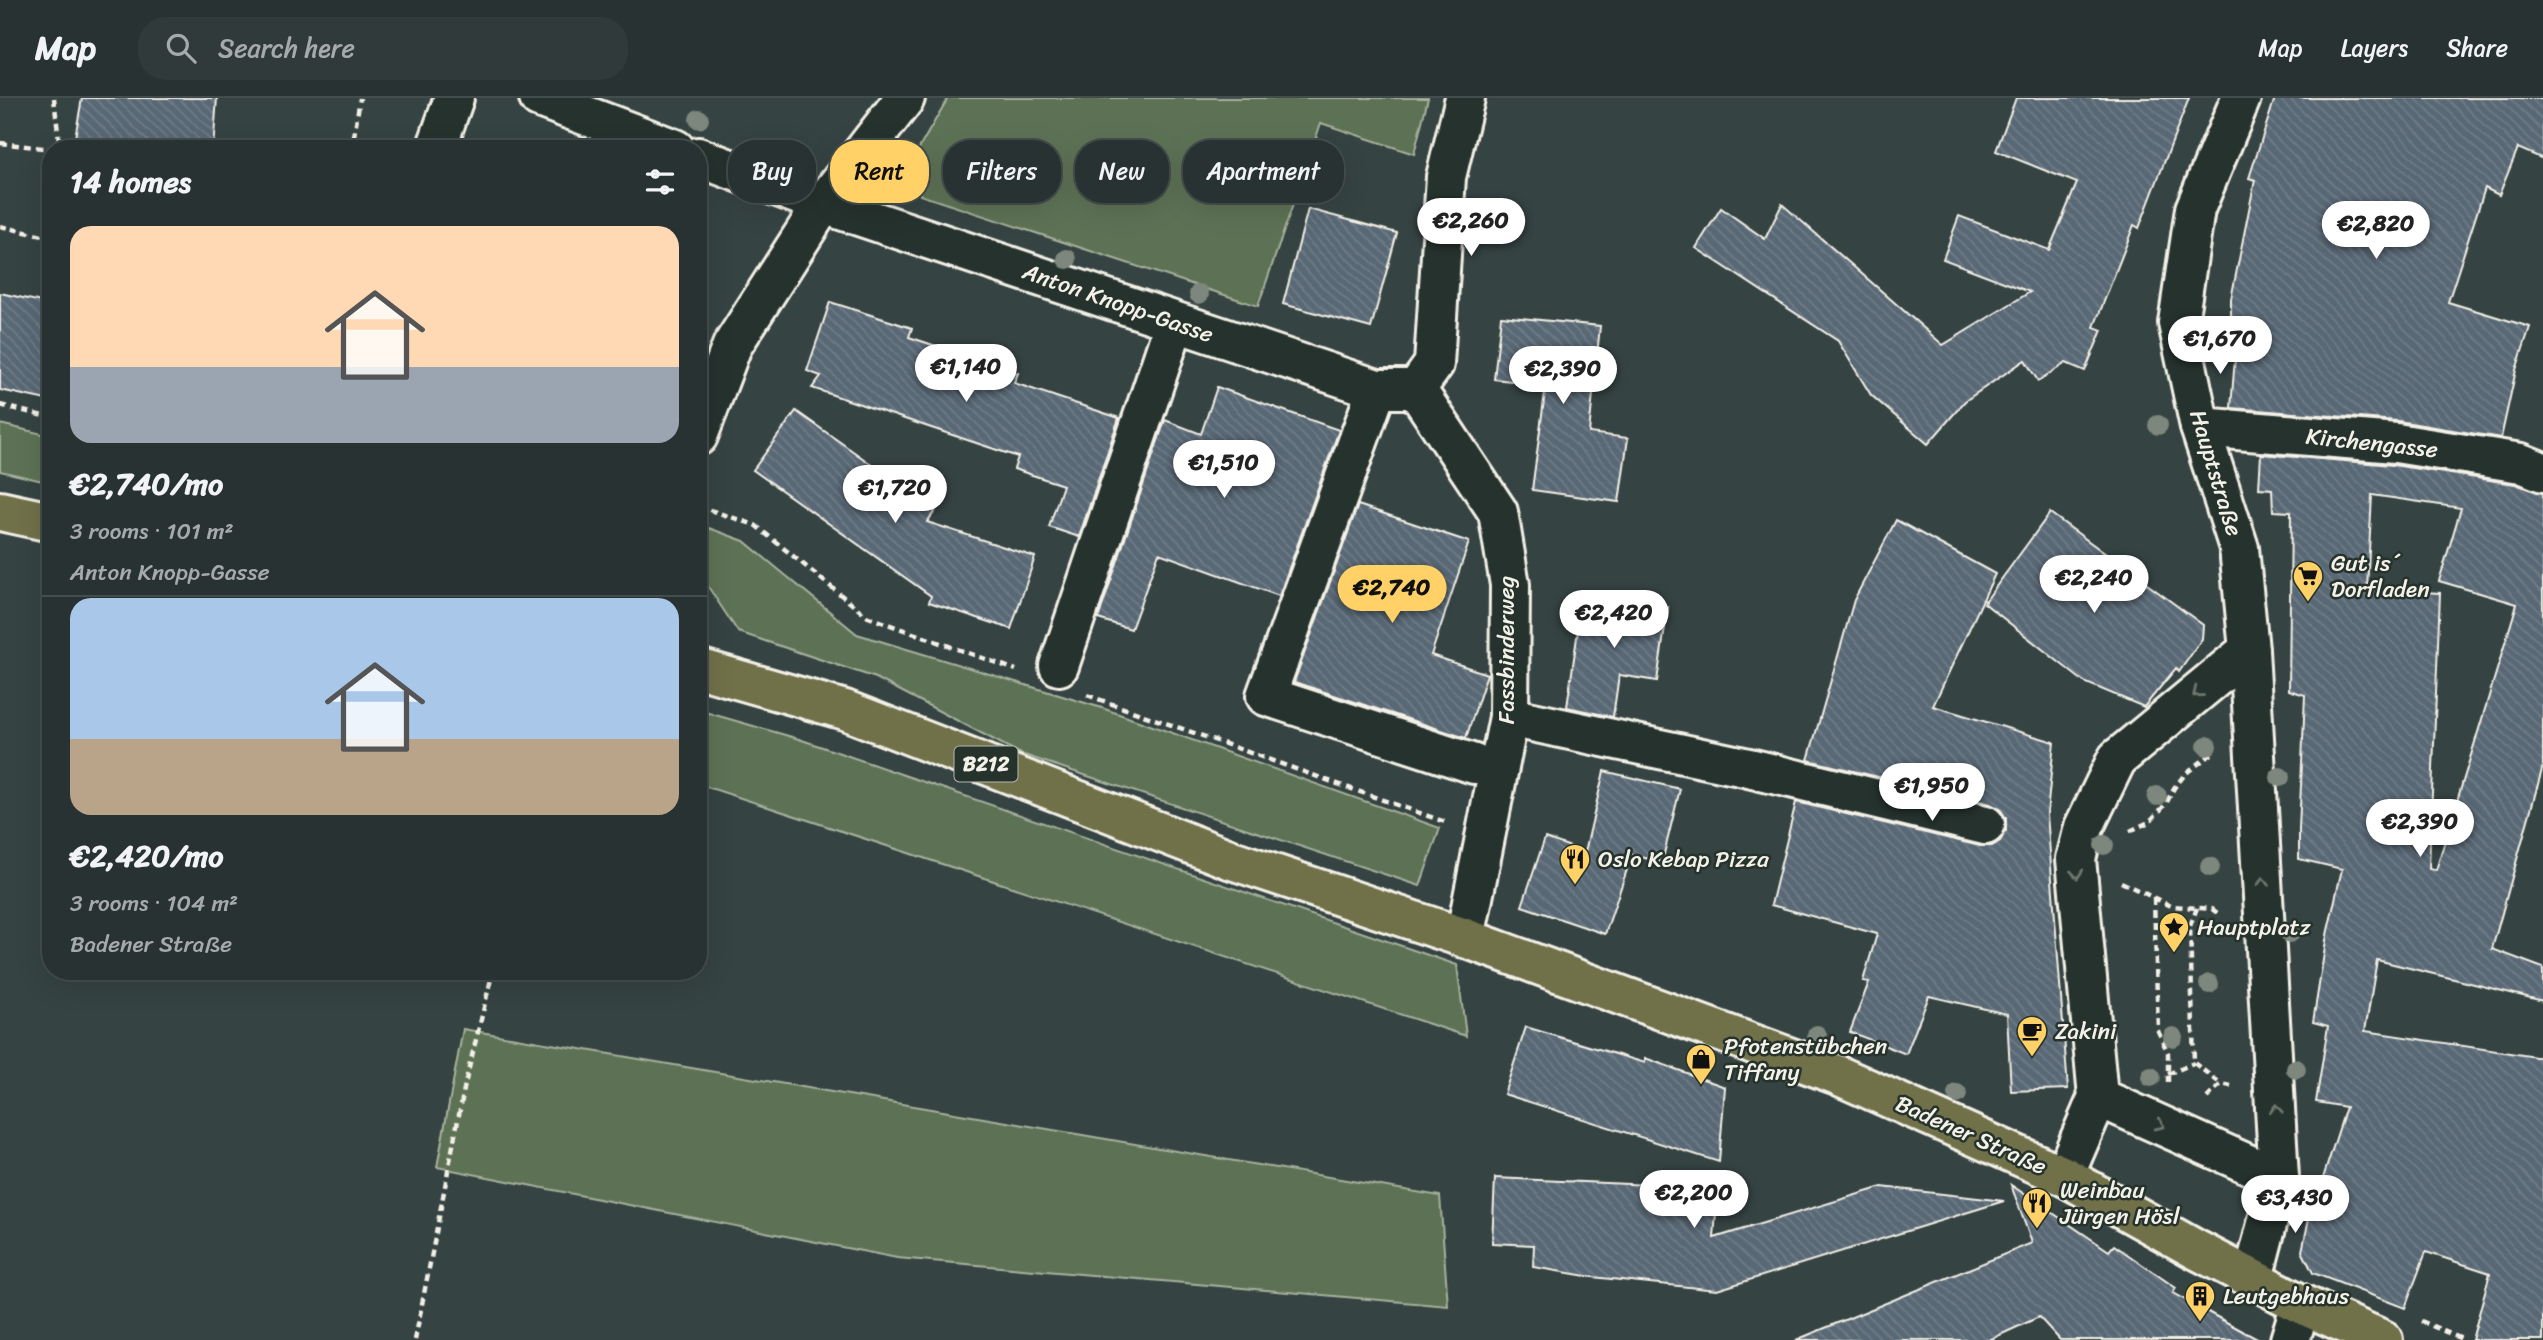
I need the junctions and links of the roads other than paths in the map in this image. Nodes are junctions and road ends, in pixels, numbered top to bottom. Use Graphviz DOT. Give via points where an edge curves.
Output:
graph roads {
  1 [pos="454,98"];
  2 [pos="539,98"];
  3 [pos="905,98"];
  4 [pos="1465,98"];
  5 [pos="2241,98"];
  6 [pos="439,140"];
  7 [pos="651,140"];
  8 [pos="707,161"];
  9 [pos="823,204"];
  10 [pos="1175,322"];
  11 [pos="1416,389"];
  12 [pos="1377,390"];
  13 [pos="707,412"];
  14 [pos="2200,428"];
  15 [pos="2543,472"];
  16 [pos="0,511"];
  17 [pos="42,520"];
  18 [pos="2249,650"];
  19 [pos="1059,666"];
  20 [pos="707,671"];
  21 [pos="1509,718"];
  22 [pos="1474,764"];
  23 [pos="1985,825"];
  24 [pos="1465,938"];
  25 [pos="2098,1097"];
  26 [pos="2064,1176"];
  27 [pos="2279,1178"];
  28 [pos="2253,1278"];
  29 [pos="2301,1304"];
  30 [pos="2290,1340"];
  31 [pos="2383,1340"];
  1 -- 6 [label="street"];
  2 -- 7 [label="street"];
  3 -- 9 [label="street"];
  4 -- 11 [label="street" via="1446,177 1434,364"];
  5 -- 14 [label="street, Hauptstraße" via="2195,209 2178,323"];
  8 -- 9 [label="street, Anton Knopp-Gasse"];
  9 -- 10 [label="street, Anton Knopp-Gasse"];
  9 -- 13 [label="street" via="732,345"];
  10 -- 12 [label="street, Anton Knopp-Gasse"];
  10 -- 19 [label="street"];
  11 -- 12 [label="street, Anton Knopp-Gasse"];
  11 -- 21 [label="street, Fassbinderweg" via="1498,512 1510,585"];
  12 -- 22 [label="street" via="1266,696"];
  14 -- 15 [label="street, Kirchengasse" via="2396,443 2521,463"];
  14 -- 18 [label="street, Hauptstraße" via="2239,548"];
  16 -- 17 [label="main road"];
  18 -- 25 [label="street, one-way" via="2117,759 2084,827 2076,859"];
  27 -- 18 [label="street, one-way"];
  20 -- 24 [label="main road, B212" via="845,710 1232,860"];
  21 -- 23 [label="street" via="1749,768"];
  21 -- 24 [label="street, Fassbinderweg"];
  24 -- 26 [label="main road, Badener Straße / B212" via="1835,1074"];
  25 -- 26 [label="street"];
  25 -- 27 [label="street, one-way"];
  26 -- 28 [label="main road, Badener Straße / B212"];
  27 -- 28 [label="street"];
  28 -- 29 [label="main road, Badener Straße / B212"];
  29 -- 30 [label="street"];
  29 -- 31 [label="main road, Badener Straße / B212"];
}
